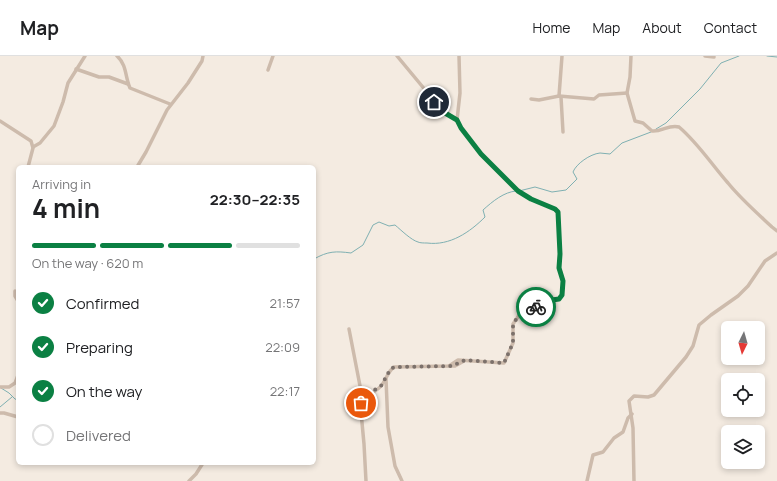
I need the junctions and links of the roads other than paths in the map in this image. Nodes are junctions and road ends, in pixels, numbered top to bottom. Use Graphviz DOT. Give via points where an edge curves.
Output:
graph roads {
  1 [pos="85,56"];
  2 [pos="117,56"];
  3 [pos="204,56"];
  4 [pos="273,56"];
  5 [pos="397,56"];
  6 [pos="459,56"];
  7 [pos="562,56"];
  8 [pos="631,56"];
  9 [pos="705,56"];
  10 [pos="714,56"];
  11 [pos="76,69"];
  12 [pos="268,70"];
  13 [pos="128,84"];
  14 [pos="627,93"];
  15 [pos="560,97"];
  16 [pos="530,99"];
  17 [pos="170,104"];
  18 [pos="457,120"];
  19 [pos="0,121"];
  20 [pos="564,132"];
  21 [pos="33,147"];
  22 [pos="29,165"];
  23 [pos="138,165"];
  24 [pos="777,231"];
  25 [pos="777,253"];
  26 [pos="15,291"];
  27 [pos="16,297"];
  28 [pos="349,328"];
  29 [pos="386,378"];
  30 [pos="16,383"];
  31 [pos="0,387"];
  32 [pos="361,398"];
  33 [pos="0,413"];
  34 [pos="632,414"];
  35 [pos="16,416"];
  36 [pos="202,465"];
  37 [pos="189,481"];
  38 [pos="366,481"];
  39 [pos="402,481"];
  40 [pos="587,481"];
  41 [pos="634,481"];
  1 -- 11 [label="street"];
  2 -- 13 [label="street" via="124,65"];
  3 -- 17 [label="street" via="188,83"];
  4 -- 12 [label="street"];
  5 -- 18 [label="street" via="440,109"];
  6 -- 18 [label="street" via="460,93"];
  7 -- 15 [label="street"];
  8 -- 14 [label="street"];
  9 -- 10 [label="street"];
  11 -- 13 [label="street"];
  11 -- 21 [label="street" via="68,83 54,126"];
  13 -- 17 [label="street" via="130,88"];
  14 -- 15 [label="street" via="599,95 594,99"];
  14 -- 24 [label="street" via="635,121 656,132 668,127 679,127 742,198"];
  15 -- 16 [label="street"];
  15 -- 20 [label="street"];
  17 -- 23 [label="street"];
  18 -- 29 [label="street" via="481,154 518,191 558,212 562,295 561,298 545,301 522,311 513,324 513,343 506,362 502,364 457,360 449,366 394,367"];
  19 -- 21 [label="street" via="30,141"];
  21 -- 22 [label="street"];
  25 -- 34 [label="street" via="765,261 742,292 699,325 693,346 686,357 654,395 631,398 629,403"];
  26 -- 27 [label="street"];
  28 -- 32 [label="street"];
  29 -- 32 [label="street" via="377,390"];
  29 -- 39 [label="street" via="388,427 395,466"];
  30 -- 31 [label="street" via="9,387"];
  32 -- 38 [label="street"];
  33 -- 35 [label="street"];
  34 -- 40 [label="street" via="623,432 614,438 603,452 593,455"];
  34 -- 41 [label="street"];
  36 -- 37 [label="street"];
}
